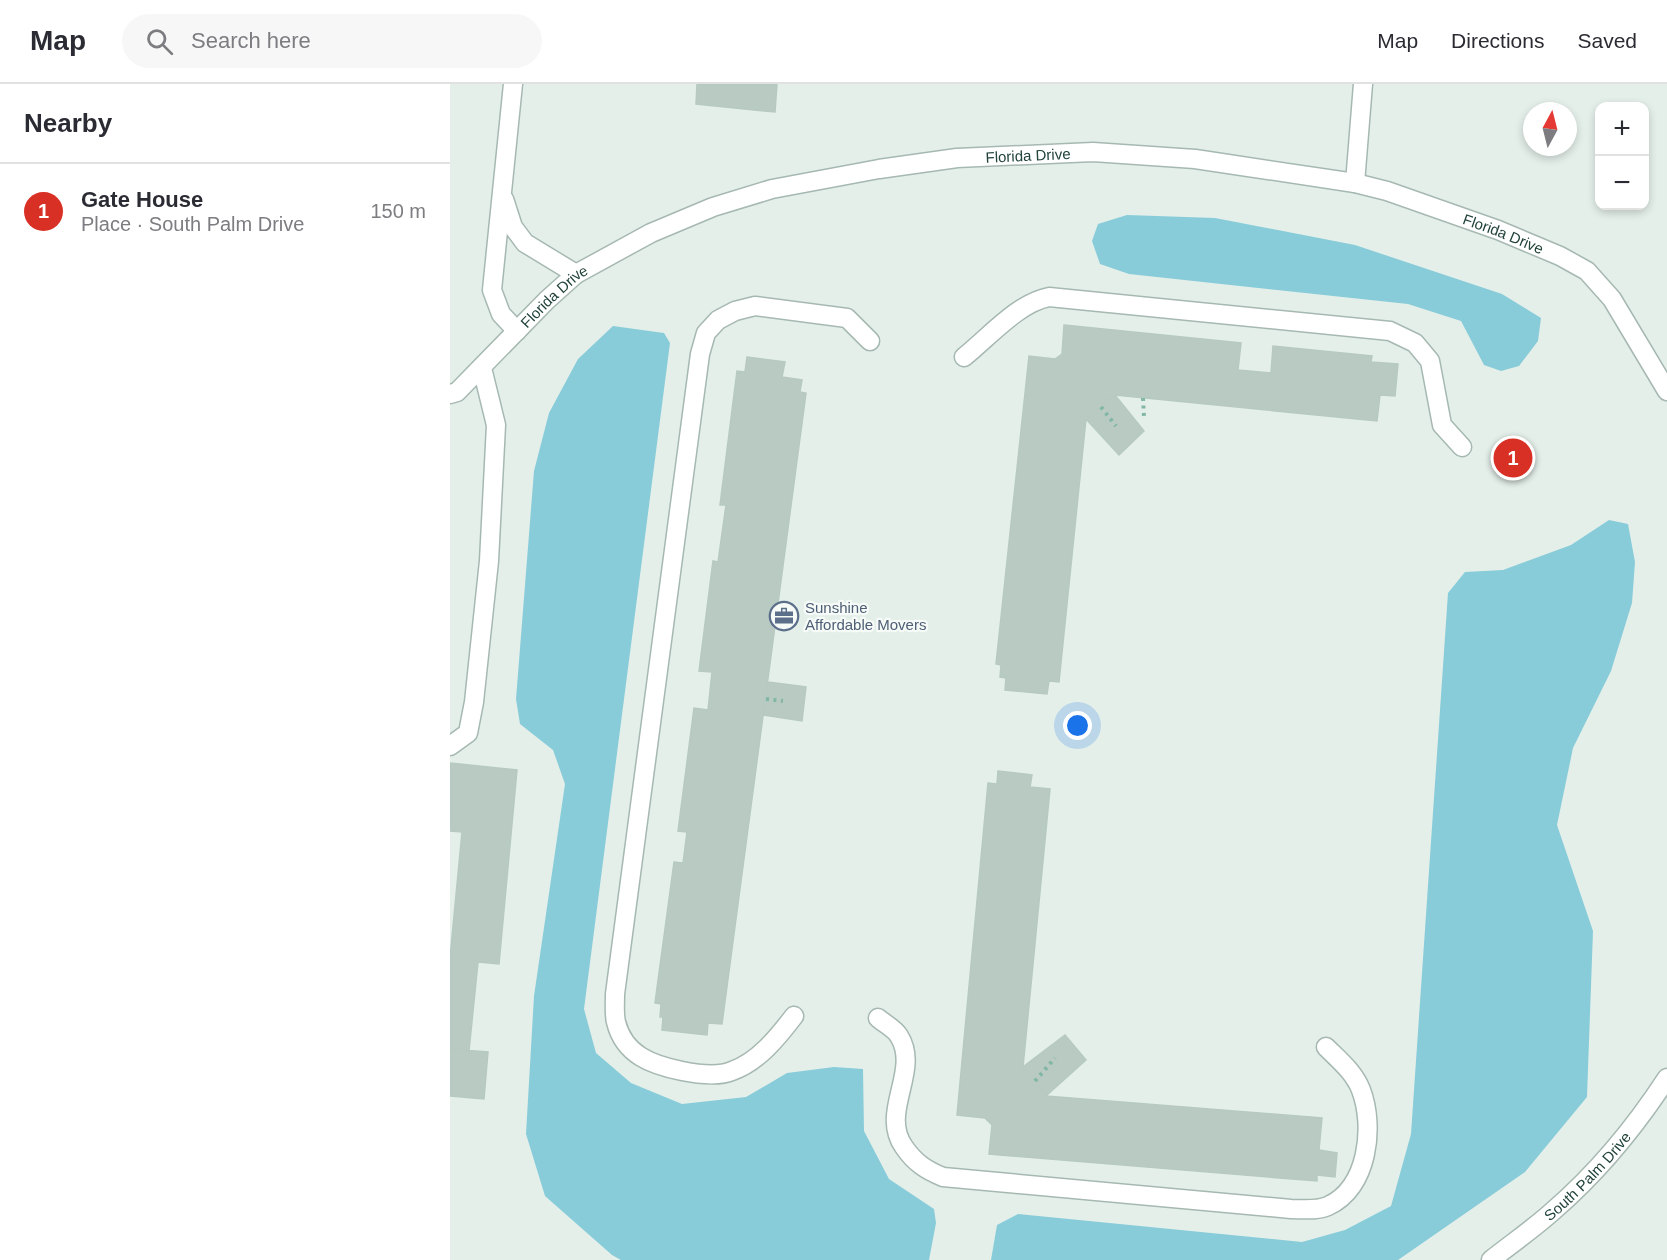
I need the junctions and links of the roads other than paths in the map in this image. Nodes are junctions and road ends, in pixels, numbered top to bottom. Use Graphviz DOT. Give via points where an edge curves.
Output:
graph roads {
  1 [pos="513,84"];
  2 [pos="1363,84"];
  3 [pos="1355,183"];
  4 [pos="502,194"];
  5 [pos="576,274"];
  6 [pos="517,332"];
  7 [pos="870,341"];
  8 [pos="964,357"];
  9 [pos="482,368"];
  10 [pos="1667,391"];
  11 [pos="450,394"];
  12 [pos="1462,447"];
  13 [pos="450,746"];
  14 [pos="794,1016"];
  15 [pos="878,1018"];
  16 [pos="1326,1047"];
  17 [pos="1667,1078"];
  18 [pos="1491,1260"];
  1 -- 4 [label="street"];
  2 -- 3 [label="street"];
  3 -- 5 [label="street, Florida Drive" via="1195,159 1093,152 957,158 825,177 772,189 713,207 651,233"];
  3 -- 10 [label="street, Florida Drive" via="1456,216 1560,256 1587,271 1612,299"];
  4 -- 5 [label="street" via="513,227 525,243"];
  4 -- 6 [label="street" via="492,290 501,314"];
  5 -- 6 [label="street, Florida Drive"];
  6 -- 9 [label="street, Florida Drive"];
  7 -- 14 [label="street" via="847,318 755,306 718,320 706,333 698,366 615,994 615,1021 626,1044 640,1058 688,1072 732,1072 769,1045"];
  8 -- 12 [label="street" via="1011,317 1049,297 1390,331 1415,343 1430,361 1442,425"];
  9 -- 11 [label="street, Florida Drive"];
  9 -- 13 [label="street" via="496,424 489,561 468,733"];
  15 -- 16 [label="street" via="899,1035 907,1058 896,1131 911,1157 925,1170 943,1177 1291,1209 1327,1207 1341,1197 1351,1189 1365,1154 1367,1135 1361,1090 1349,1069"];
  17 -- 18 [label="street, South Palm Drive" via="1599,1167 1553,1211"];
}
